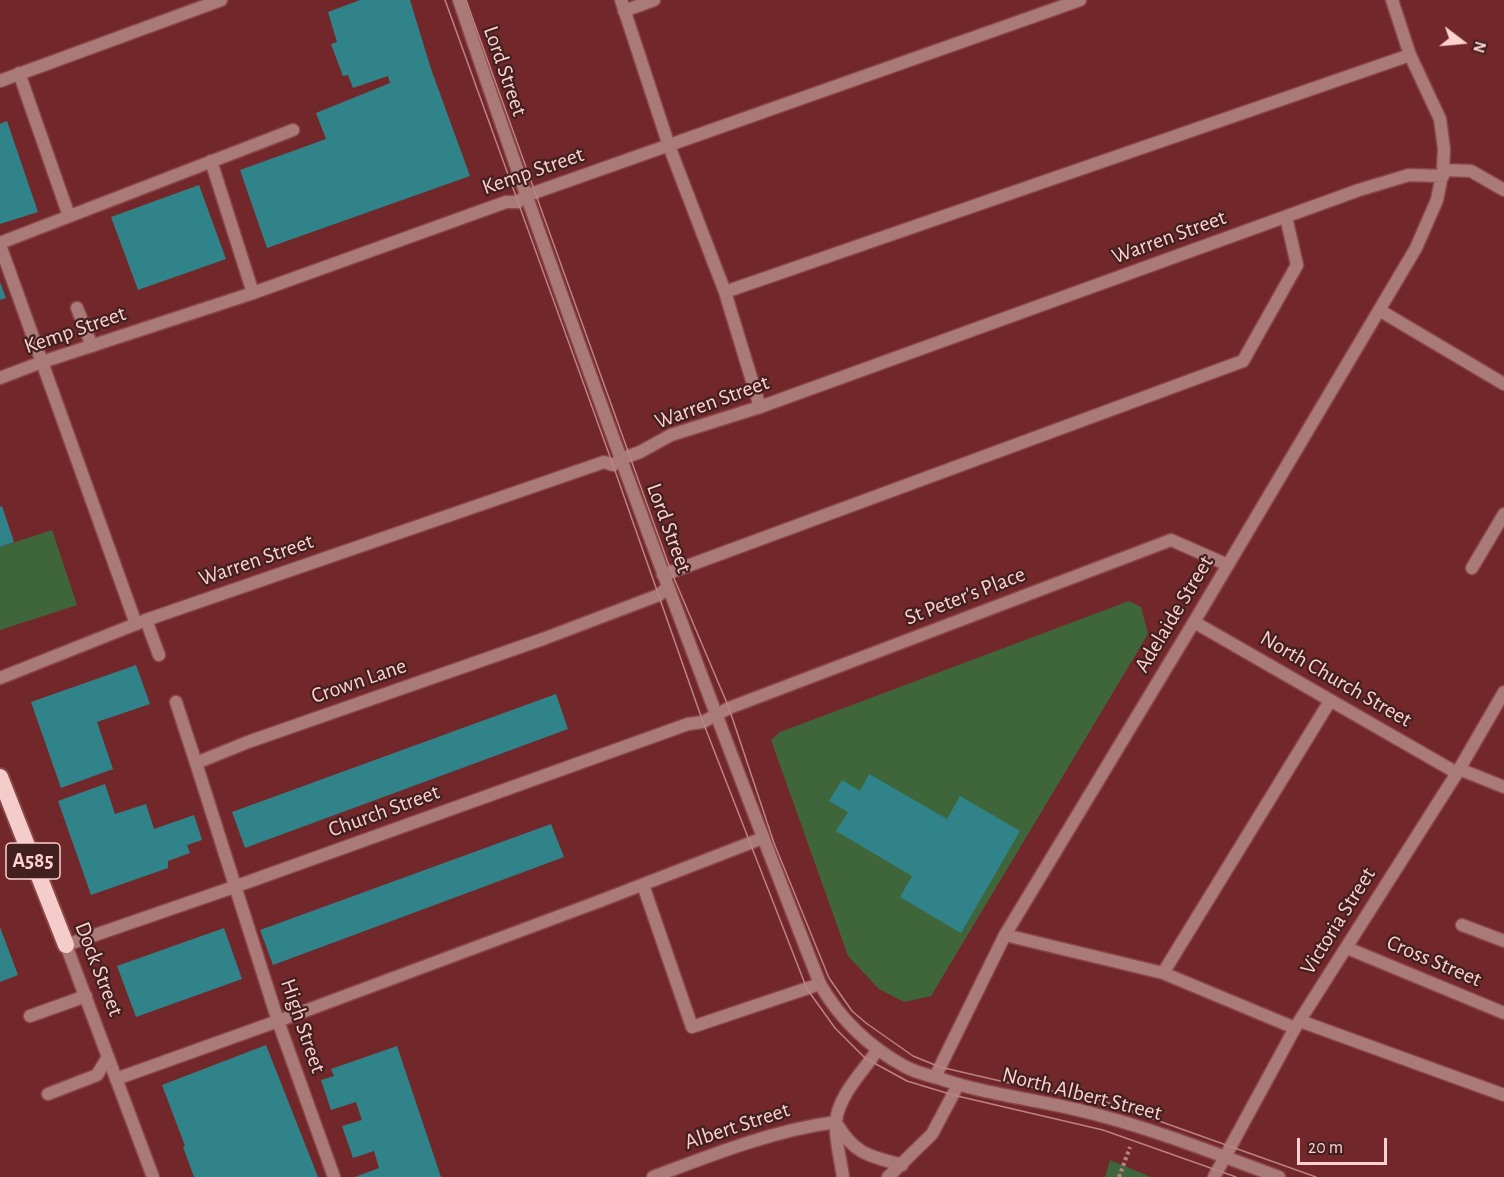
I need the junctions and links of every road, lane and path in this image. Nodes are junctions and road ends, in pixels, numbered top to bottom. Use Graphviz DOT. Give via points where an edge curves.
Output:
graph roads {
  1 [pos="221,0"];
  2 [pos="459,0"];
  3 [pos="654,0"];
  4 [pos="1080,0"];
  5 [pos="1392,0"];
  6 [pos="623,5"];
  7 [pos="1410,56"];
  8 [pos="19,73"];
  9 [pos="0,81"];
  10 [pos="293,130"];
  11 [pos="669,146"];
  12 [pos="211,161"];
  13 [pos="1443,173"];
  14 [pos="1504,190"];
  15 [pos="525,196"];
  16 [pos="69,216"];
  17 [pos="1286,217"];
  18 [pos="0,244"];
  19 [pos="725,291"];
  20 [pos="253,293"];
  21 [pos="77,308"];
  22 [pos="1379,310"];
  23 [pos="92,346"];
  24 [pos="42,362"];
  25 [pos="0,378"];
  26 [pos="1504,384"];
  27 [pos="760,407"];
  28 [pos="621,459"];
  29 [pos="1504,514"];
  30 [pos="1228,564"];
  31 [pos="1472,568"];
  32 [pos="663,575"];
  33 [pos="663,591"];
  34 [pos="141,622"];
  35 [pos="1194,622"];
  36 [pos="159,655"];
  37 [pos="0,678"];
  38 [pos="1504,692"];
  39 [pos="1330,701"];
  40 [pos="176,702"];
  41 [pos="715,714"];
  42 [pos="196,763"];
  43 [pos="1458,771"];
  44 [pos="0,777"];
  45 [pos="1504,787"];
  46 [pos="763,838"];
  47 [pos="643,885"];
  48 [pos="234,887"];
  49 [pos="1462,925"];
  50 [pos="1005,935"];
  51 [pos="1504,941"];
  52 [pos="66,945"];
  53 [pos="1347,948"];
  54 [pos="1163,973"];
  55 [pos="820,984"];
  56 [pos="86,996"];
  57 [pos="1504,1013"];
  58 [pos="30,1016"];
  59 [pos="278,1021"];
  60 [pos="1297,1025"];
  61 [pos="878,1049"];
  62 [pos="108,1058"];
  63 [pos="935,1077"];
  64 [pos="116,1078"];
  65 [pos="958,1085"];
  66 [pos="48,1094"];
  67 [pos="1504,1095"];
  68 [pos="836,1122"];
  69 [pos="1137,1126"];
  70 [pos="1225,1157"];
  71 [pos="902,1165"];
  72 [pos="153,1177"];
  73 [pos="334,1177"];
  74 [pos="653,1177"];
  75 [pos="843,1177"];
  76 [pos="888,1177"];
  77 [pos="1119,1177"];
  78 [pos="1214,1177"];
  79 [pos="1279,1177"];
  1 -- 8 [label="street"];
  2 -- 15 [label="street, Lord Street"];
  3 -- 6 [label="street"];
  4 -- 11 [label="street, Kemp Street"];
  5 -- 7 [label="street, Adelaide Street"];
  6 -- 11 [label="street"];
  7 -- 13 [label="street, Adelaide Street" via="1440,119"];
  7 -- 19 [label="street"];
  8 -- 9 [label="street"];
  8 -- 16 [label="street"];
  10 -- 12 [label="street"];
  11 -- 15 [label="street, Kemp Street"];
  11 -- 19 [label="street"];
  12 -- 16 [label="street"];
  12 -- 20 [label="street"];
  13 -- 14 [label="street, Warren Street" via="1471,171"];
  13 -- 17 [label="street, Warren Street" via="1409,175"];
  13 -- 22 [label="street, Adelaide Street" via="1430,220"];
  15 -- 20 [label="street, Kemp Street" via="518,202 506,202"];
  15 -- 28 [label="street, Lord Street"];
  16 -- 18 [label="street"];
  17 -- 27 [label="street, Warren Street"];
  17 -- 32 [label="street" via="1297,265 1243,361"];
  18 -- 24 [label="street"];
  19 -- 27 [label="street"];
  20 -- 23 [label="street, Kemp Street"];
  21 -- 23 [label="street"];
  22 -- 26 [label="street"];
  22 -- 30 [label="street, Adelaide Street"];
  23 -- 24 [label="street, Kemp Street"];
  24 -- 25 [label="street, Kemp Street"];
  24 -- 34 [label="street"];
  27 -- 28 [label="street, Warren Street" via="671,435"];
  28 -- 32 [label="street, Lord Street"];
  28 -- 34 [label="street, Warren Street" via="613,465 604,462"];
  29 -- 31 [label="street"];
  30 -- 35 [label="street, Adelaide Street"];
  30 -- 41 [label="street, St Peter's Place" via="1171,540"];
  32 -- 33 [label="street, Lord Street"];
  33 -- 41 [label="street, Lord Street"];
  33 -- 42 [label="street, Crown Lane" via="543,639"];
  34 -- 36 [label="street"];
  34 -- 37 [label="street, Warren Street"];
  35 -- 39 [label="street, North Church Street"];
  35 -- 50 [label="street, Adelaide Street"];
  38 -- 43 [label="street, Victoria Street"];
  39 -- 43 [label="street, North Church Street"];
  39 -- 54 [label="street"];
  40 -- 42 [label="street"];
  41 -- 46 [label="street, Lord Street"];
  41 -- 48 [label="street, Church Street" via="703,722 688,724"];
  42 -- 48 [label="street"];
  43 -- 45 [label="street, North Church Street"];
  43 -- 53 [label="street, Victoria Street"];
  44 -- 52 [label="highway, Dock Street / A585"];
  46 -- 47 [label="street"];
  46 -- 55 [label="street, Lord Street"];
  47 -- 55 [label="street" via="692,1027"];
  47 -- 59 [label="street"];
  48 -- 52 [label="street, Church Street"];
  48 -- 59 [label="street, High Street"];
  49 -- 51 [label="street"];
  50 -- 54 [label="street"];
  50 -- 63 [label="street, Adelaide Street"];
  52 -- 56 [label="street, Dock Street"];
  53 -- 57 [label="street, Cross Street"];
  53 -- 60 [label="street, Victoria Street"];
  54 -- 60 [label="street"];
  55 -- 61 [label="street, Lord Street" via="844,1019"];
  56 -- 58 [label="street"];
  56 -- 62 [label="street, Dock Street"];
  59 -- 64 [label="street"];
  59 -- 73 [label="street, High Street"];
  60 -- 67 [label="street"];
  60 -- 70 [label="street, Victoria Street"];
  61 -- 63 [label="street, North Albert Street" via="903,1066"];
  61 -- 68 [label="street" via="846,1095"];
  62 -- 64 [label="street, Dock Street"];
  62 -- 66 [label="street" via="97,1075"];
  63 -- 65 [label="street, North Albert Street"];
  64 -- 72 [label="street, Dock Street"];
  65 -- 69 [label="street, North Albert Street"];
  65 -- 71 [label="street" via="932,1134"];
  68 -- 71 [label="street" via="853,1147"];
  68 -- 74 [label="street, Albert Street" via="807,1126"];
  68 -- 75 [label="street"];
  69 -- 70 [label="street, North Albert Street"];
  69 -- 77 [label="path"];
  70 -- 78 [label="street, Victoria Street"];
  70 -- 79 [label="street, North Albert Street"];
  71 -- 76 [label="street"];
}
